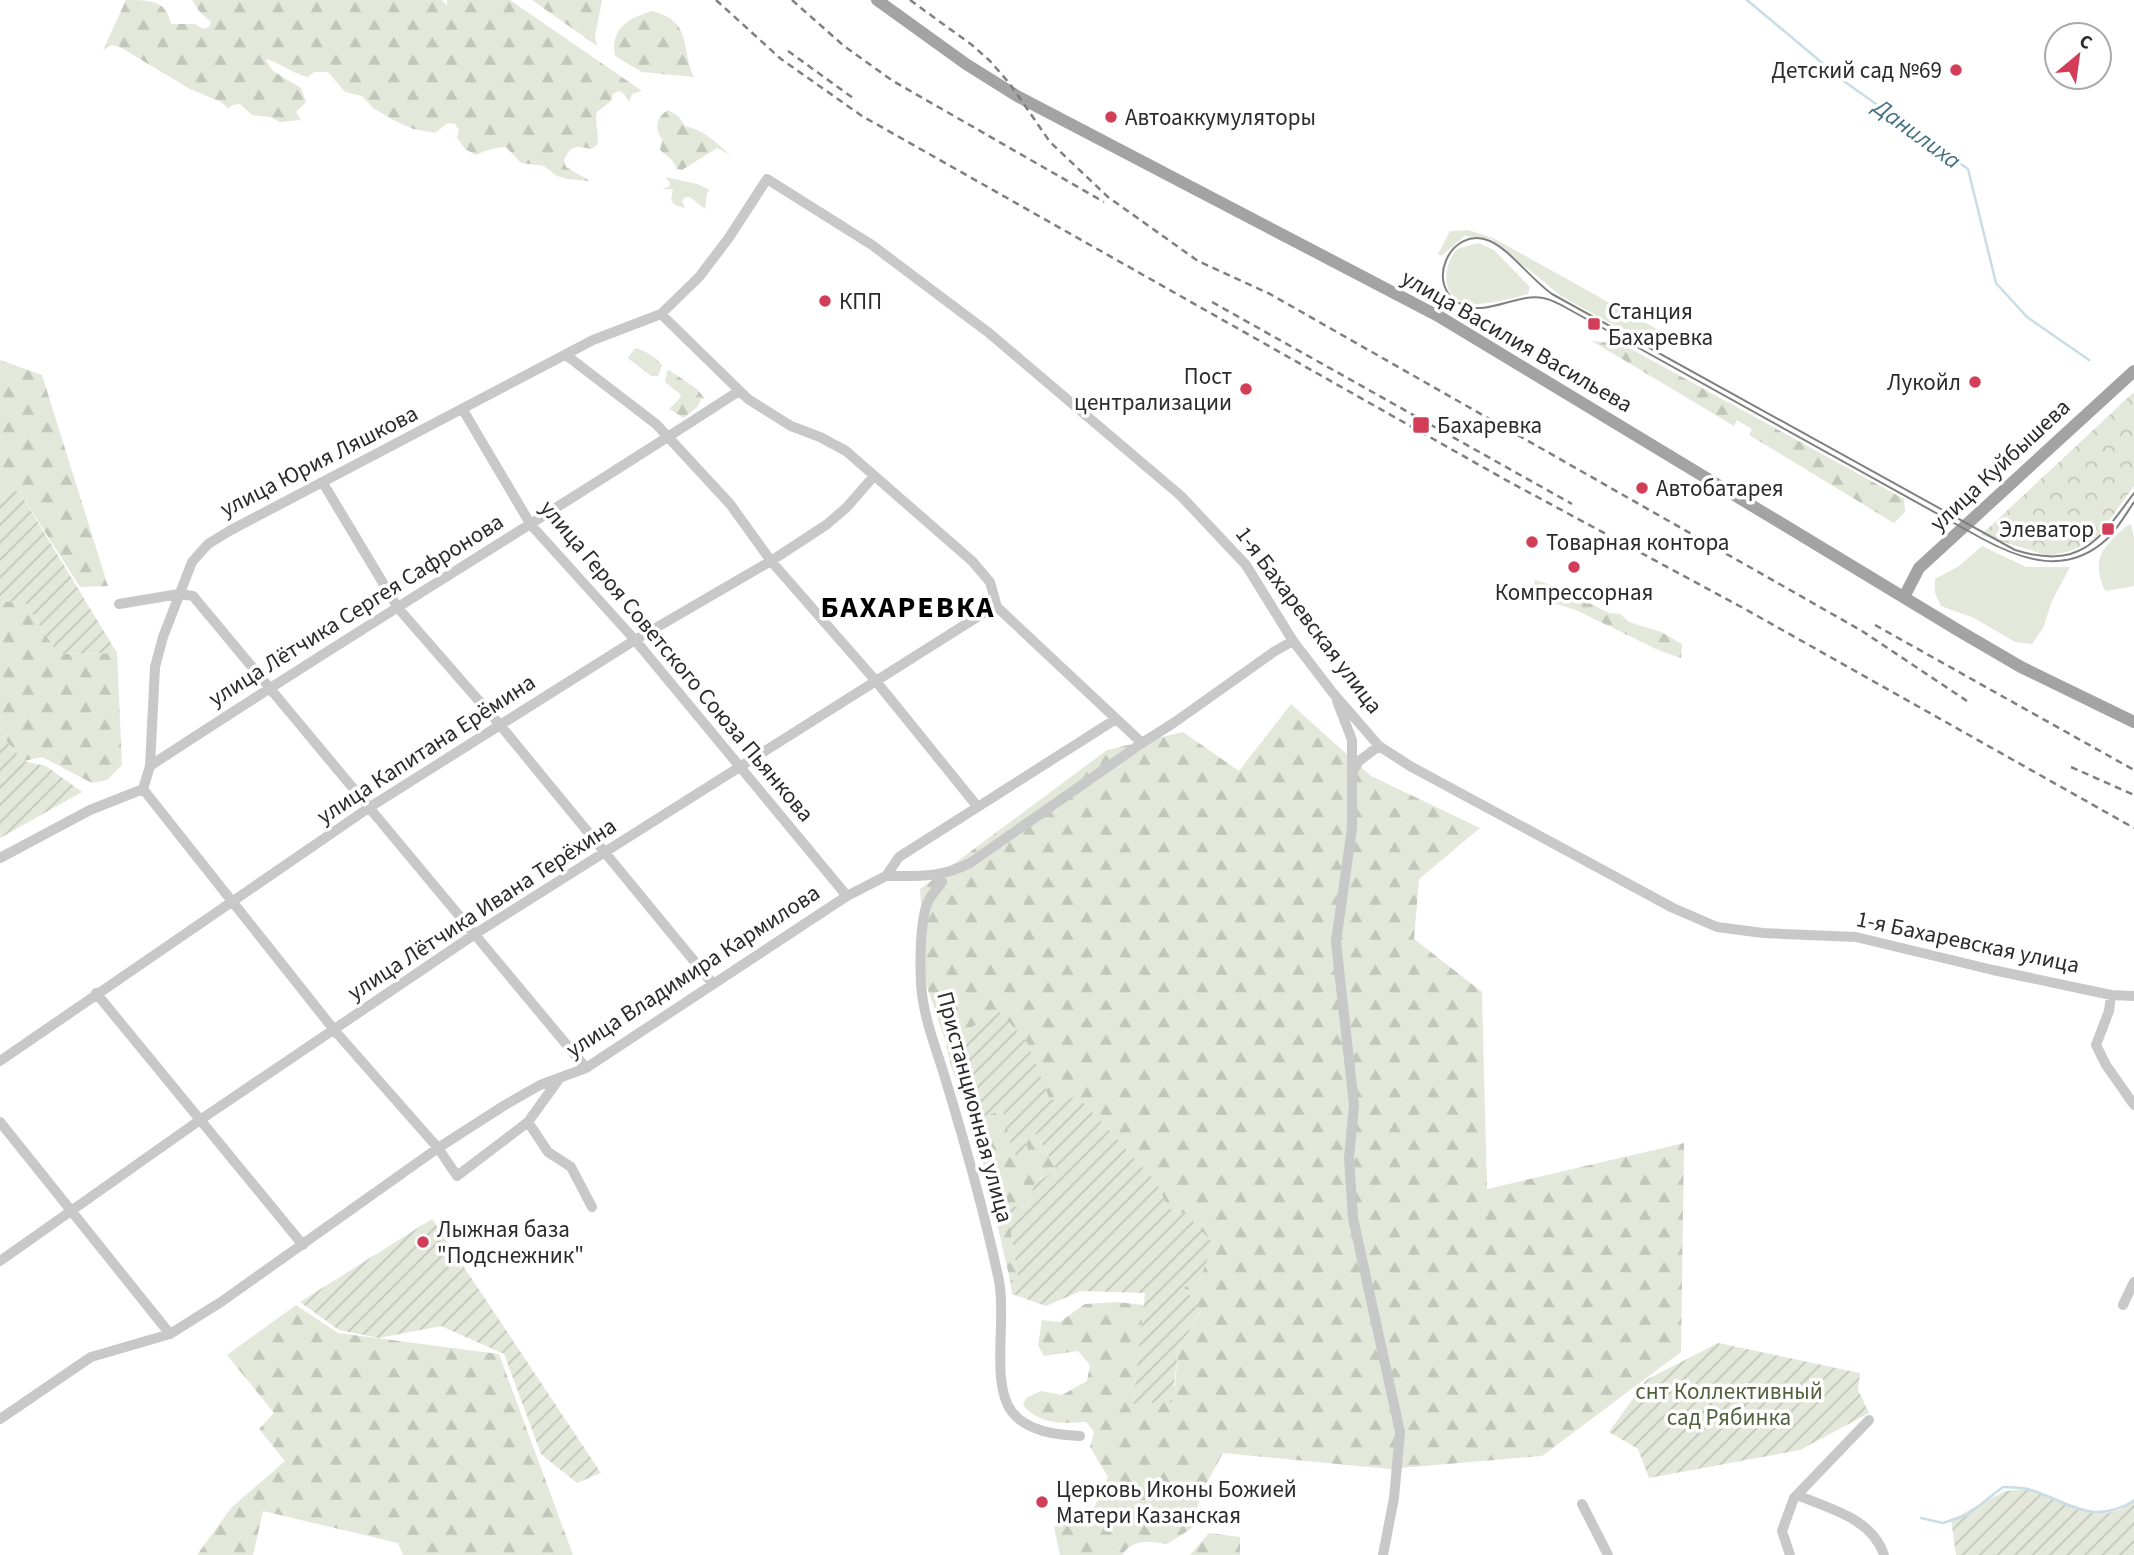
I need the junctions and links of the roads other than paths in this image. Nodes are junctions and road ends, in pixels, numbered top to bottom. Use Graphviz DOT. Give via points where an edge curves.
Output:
graph roads {
  1 [pos="877,0"];
  2 [pos="661,314"];
  3 [pos="566,355"];
  4 [pos="2134,371"];
  5 [pos="738,391"];
  6 [pos="463,410"];
  7 [pos="669,437"];
  8 [pos="874,476"];
  9 [pos="323,482"];
  10 [pos="531,524"];
  11 [pos="771,561"];
  12 [pos="178,594"];
  13 [pos="1904,597"];
  14 [pos="118,604"];
  15 [pos="997,607"];
  16 [pos="398,608"];
  17 [pos="635,640"];
  18 [pos="1293,640"];
  19 [pos="875,680"];
  20 [pos="270,687"];
  21 [pos="1333,693"];
  22 [pos="1116,719"];
  23 [pos="2134,722"];
  24 [pos="500,725"];
  25 [pos="1142,743"];
  26 [pos="1379,746"];
  27 [pos="150,766"];
  28 [pos="740,767"];
  29 [pos="1352,773"];
  30 [pos="143,789"];
  31 [pos="977,806"];
  32 [pos="370,807"];
  33 [pos="606,852"];
  34 [pos="0,858"];
  35 [pos="886,876"];
  36 [pos="937,876"];
  37 [pos="848,897"];
  38 [pos="232,903"];
  39 [pos="475,934"];
  40 [pos="713,984"];
  41 [pos="96,993"];
  42 [pos="2111,995"];
  43 [pos="2134,996"];
  44 [pos="335,1031"];
  45 [pos="0,1060"];
  46 [pos="586,1068"];
  47 [pos="559,1079"];
  48 [pos="2134,1105"];
  49 [pos="200,1121"];
  50 [pos="0,1122"];
  51 [pos="528,1122"];
  52 [pos="438,1148"];
  53 [pos="592,1207"];
  54 [pos="72,1210"];
  55 [pos="303,1245"];
  56 [pos="0,1261"];
  57 [pos="2134,1282"];
  58 [pos="2123,1305"];
  59 [pos="170,1334"];
  60 [pos="0,1403"];
  61 [pos="4,1417"];
  62 [pos="1869,1420"];
  63 [pos="1080,1436"];
  64 [pos="1797,1495"];
  65 [pos="1582,1504"];
  66 [pos="1383,1555"];
  67 [pos="1608,1555"];
  68 [pos="1790,1555"];
  69 [pos="1884,1555"];
  1 -- 13 [label="main road, улица Василия Васильева" via="1017,96 1440,317"];
  2 -- 3 [label="street, улица Юрия Ляшкова"];
  2 -- 5 [label="street"];
  2 -- 18 [label="street, 1-я Бахаревская улица" via="699,277 767,179 916,277 1158,475 1246,565"];
  3 -- 6 [label="street, улица Юрия Ляшкова"];
  3 -- 7 [label="street"];
  4 -- 13 [label="main road, улица Куйбышева" via="1919,568"];
  5 -- 7 [label="street, улица Лётчика Сергея Сафронова"];
  5 -- 8 [label="street" via="777,419 838,446"];
  6 -- 9 [label="street, улица Юрия Ляшкова"];
  6 -- 10 [label="street, улица Героя Советского Союза Пьянкова"];
  7 -- 10 [label="street, улица Лётчика Сергея Сафронова"];
  7 -- 11 [label="street" via="730,504"];
  8 -- 11 [label="street, улица Капитана Ерёмина" via="837,516"];
  8 -- 15 [label="street" via="978,567 994,590"];
  9 -- 12 [label="street, улица Юрия Ляшкова" via="208,544 192,562"];
  9 -- 16 [label="street"];
  10 -- 16 [label="street, улица Лётчика Сергея Сафронова"];
  10 -- 17 [label="street, улица Героя Советского Союза Пьянкова"];
  11 -- 17 [label="street, улица Капитана Ерёмина"];
  11 -- 19 [label="street"];
  12 -- 14 [label="street"];
  12 -- 20 [label="street" via="194,596"];
  12 -- 27 [label="street, улица Юрия Ляшкова" via="155,667"];
  13 -- 23 [label="main road, улица Василия Васильева" via="2021,667"];
  15 -- 19 [label="street, улица Лётчика Ивана Терёхина"];
  15 -- 22 [label="street"];
  16 -- 20 [label="street, улица Лётчика Сергея Сафронова"];
  16 -- 24 [label="street"];
  17 -- 24 [label="street, улица Капитана Ерёмина"];
  17 -- 28 [label="street, улица Героя Советского Союза Пьянкова"];
  18 -- 21 [label="street, 1-я Бахаревская улица"];
  18 -- 25 [label="street"];
  19 -- 28 [label="street, улица Лётчика Ивана Терёхина"];
  19 -- 31 [label="street"];
  20 -- 27 [label="street, улица Лётчика Сергея Сафронова"];
  20 -- 32 [label="street"];
  21 -- 26 [label="street, 1-я Бахаревская улица"];
  21 -- 29 [label="street" via="1352,740"];
  22 -- 25 [label="street"];
  22 -- 31 [label="street, улица Владимира Кармилова"];
  24 -- 32 [label="street, улица Капитана Ерёмина"];
  24 -- 33 [label="street"];
  25 -- 36 [label="street" via="970,863"];
  26 -- 29 [label="street" via="1359,761"];
  26 -- 42 [label="street, 1-я Бахаревская улица" via="1673,908 1717,927 1856,937"];
  27 -- 30 [label="street"];
  28 -- 33 [label="street, улица Лётчика Ивана Терёхина"];
  28 -- 37 [label="street, улица Героя Советского Союза Пьянкова"];
  29 -- 66 [label="street" via="1352,828 1336,942 1354,1105 1349,1158 1353,1218 1400,1432"];
  30 -- 34 [label="street" via="90,810"];
  30 -- 38 [label="street"];
  31 -- 35 [label="street, улица Владимира Кармилова" via="899,857"];
  32 -- 38 [label="street, улица Капитана Ерёмина"];
  32 -- 39 [label="street"];
  33 -- 39 [label="street, улица Лётчика Ивана Терёхина"];
  33 -- 40 [label="street"];
  35 -- 36 [label="street"];
  35 -- 37 [label="street, улица Владимира Кармилова"];
  36 -- 63 [label="street, Пристанционная улица" via="942,882 927,903 923,932 925,1014 1000,1285 1001,1381 1011,1411 1026,1425 1057,1435"];
  37 -- 40 [label="street, улица Владимира Кармилова"];
  38 -- 41 [label="street, улица Капитана Ерёмина"];
  38 -- 44 [label="street"];
  39 -- 44 [label="street, улица Лётчика Ивана Терёхина"];
  39 -- 46 [label="street"];
  40 -- 46 [label="street, улица Владимира Кармилова"];
  41 -- 45 [label="street, улица Капитана Ерёмина"];
  41 -- 49 [label="street"];
  42 -- 43 [label="street, 1-я Бахаревская улица"];
  42 -- 48 [label="street" via="2096,1045"];
  44 -- 49 [label="street, улица Лётчика Ивана Терёхина"];
  44 -- 52 [label="street"];
  46 -- 47 [label="street, улица Владимира Кармилова"];
  47 -- 51 [label="street"];
  47 -- 52 [label="street, улица Владимира Кармилова" via="540,1085"];
  49 -- 54 [label="street, улица Лётчика Ивана Терёхина"];
  49 -- 55 [label="street"];
  50 -- 54 [label="street"];
  51 -- 52 [label="street" via="457,1176"];
  51 -- 53 [label="street" via="548,1152 571,1167"];
  52 -- 55 [label="street, улица Владимира Кармилова"];
  54 -- 56 [label="street, улица Лётчика Ивана Терёхина"];
  54 -- 59 [label="street"];
  55 -- 59 [label="street, улица Владимира Кармилова"];
  57 -- 58 [label="street"];
  59 -- 61 [label="street, улица Владимира Кармилова" via="91,1357"];
  60 -- 61 [label="street"];
  62 -- 64 [label="street"];
  64 -- 68 [label="street" via="1782,1531"];
  64 -- 69 [label="street" via="1864,1524 1880,1541"];
  65 -- 67 [label="street"];
}
